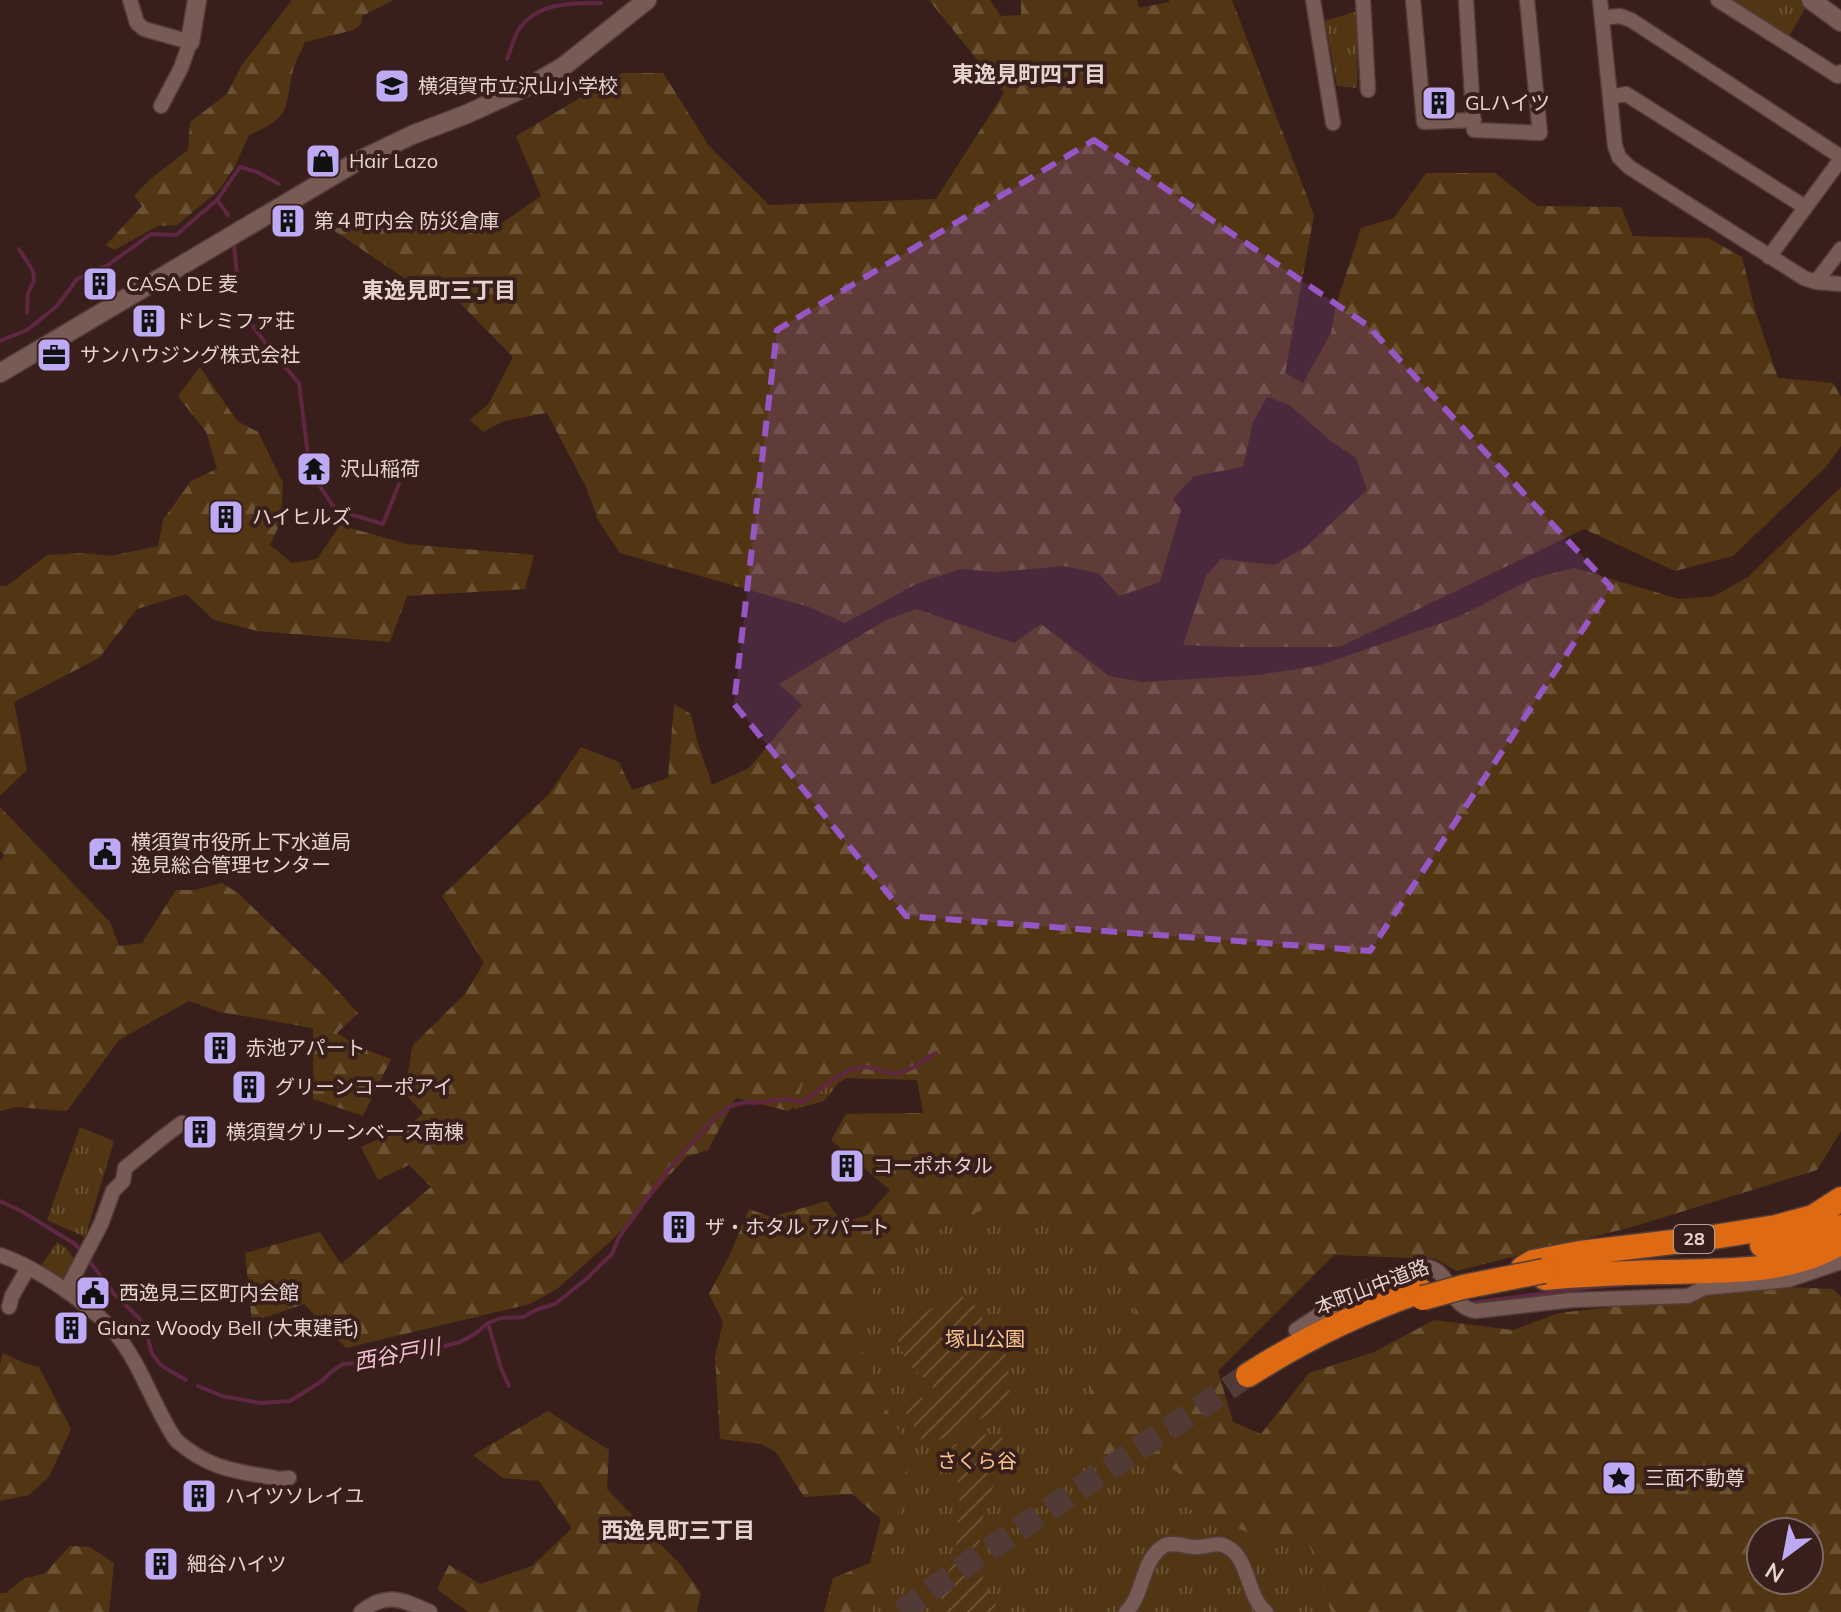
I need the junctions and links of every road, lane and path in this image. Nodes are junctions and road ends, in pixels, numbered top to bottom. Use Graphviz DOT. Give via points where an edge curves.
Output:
graph roads {
  1 [pos="130,0"];
  2 [pos="197,0"];
  3 [pos="647,0"];
  4 [pos="1313,0"];
  5 [pos="1363,0"];
  6 [pos="1413,0"];
  7 [pos="1466,0"];
  8 [pos="1527,0"];
  9 [pos="1600,0"];
  10 [pos="1718,0"];
  11 [pos="1811,0"];
  12 [pos="1602,18"];
  13 [pos="1841,22"];
  14 [pos="190,42"];
  15 [pos="1840,76"];
  16 [pos="1368,90"];
  17 [pos="1610,97"];
  18 [pos="161,106"];
  19 [pos="1474,120"];
  20 [pos="1333,123"];
  21 [pos="1841,158"];
  22 [pos="1805,207"];
  23 [pos="1841,249"];
  24 [pos="1769,257"];
  25 [pos="1816,282"];
  26 [pos="1841,284"];
  27 [pos="0,373"];
  28 [pos="182,1123"];
  29 [pos="1841,1199"];
  30 [pos="1841,1227"];
  31 [pos="1841,1234"];
  32 [pos="1841,1242"];
  33 [pos="0,1255"];
  34 [pos="1841,1262"];
  35 [pos="28,1268"];
  36 [pos="1540,1268"];
  37 [pos="66,1291"];
  38 [pos="9,1307"];
  39 [pos="1296,1330"];
  40 [pos="1249,1377"];
  41 [pos="289,1478"];
  42 [pos="1262,1610"];
  43 [pos="361,1612"];
  44 [pos="430,1612"];
  45 [pos="1126,1612"];
  1 -- 14 [label="street" via="144,29"];
  2 -- 14 [label="street"];
  3 -- 27 [label="street" via="535,83 356,162"];
  4 -- 20 [label="street"];
  5 -- 16 [label="street"];
  6 -- 19 [label="street" via="1424,122"];
  7 -- 19 [label="street"];
  8 -- 19 [label="street" via="1540,133 1474,130"];
  9 -- 12 [label="street"];
  10 -- 15 [label="street"];
  11 -- 13 [label="street"];
  12 -- 17 [label="street"];
  12 -- 21 [label="street" via="1631,20"];
  14 -- 18 [label="street"];
  17 -- 22 [label="street" via="1626,94"];
  17 -- 24 [label="street" via="1619,157"];
  21 -- 22 [label="street"];
  22 -- 24 [label="street"];
  23 -- 25 [label="street"];
  24 -- 25 [label="street"];
  25 -- 26 [label="street"];
  28 -- 37 [label="street" via="125,1168"];
  29 -- 36 [label="highway, 28" via="1813,1217 1776,1227 1580,1253"];
  30 -- 36 [label="highway" via="1779,1243"];
  31 -- 36 [label="highway" via="1766,1252"];
  32 -- 36 [label="highway, 28" via="1819,1254 1760,1268 1590,1274"];
  33 -- 35 [label="street"];
  34 -- 39 [label="street" via="1788,1280 1704,1288 1688,1296 1572,1300 1476,1311 1461,1306 1438,1271 1423,1266 1345,1298"];
  35 -- 37 [label="street"];
  35 -- 38 [label="street"];
  36 -- 40 [label="highway, 本町山中道路 / 28" via="1460,1280 1387,1303 1305,1340"];
  37 -- 41 [label="street" via="109,1325 128,1349 174,1438 225,1469"];
  42 -- 45 [label="street" via="1230,1549 1219,1544 1169,1544 1150,1562"];
  43 -- 44 [label="street" via="372,1602 391,1600"];
}
